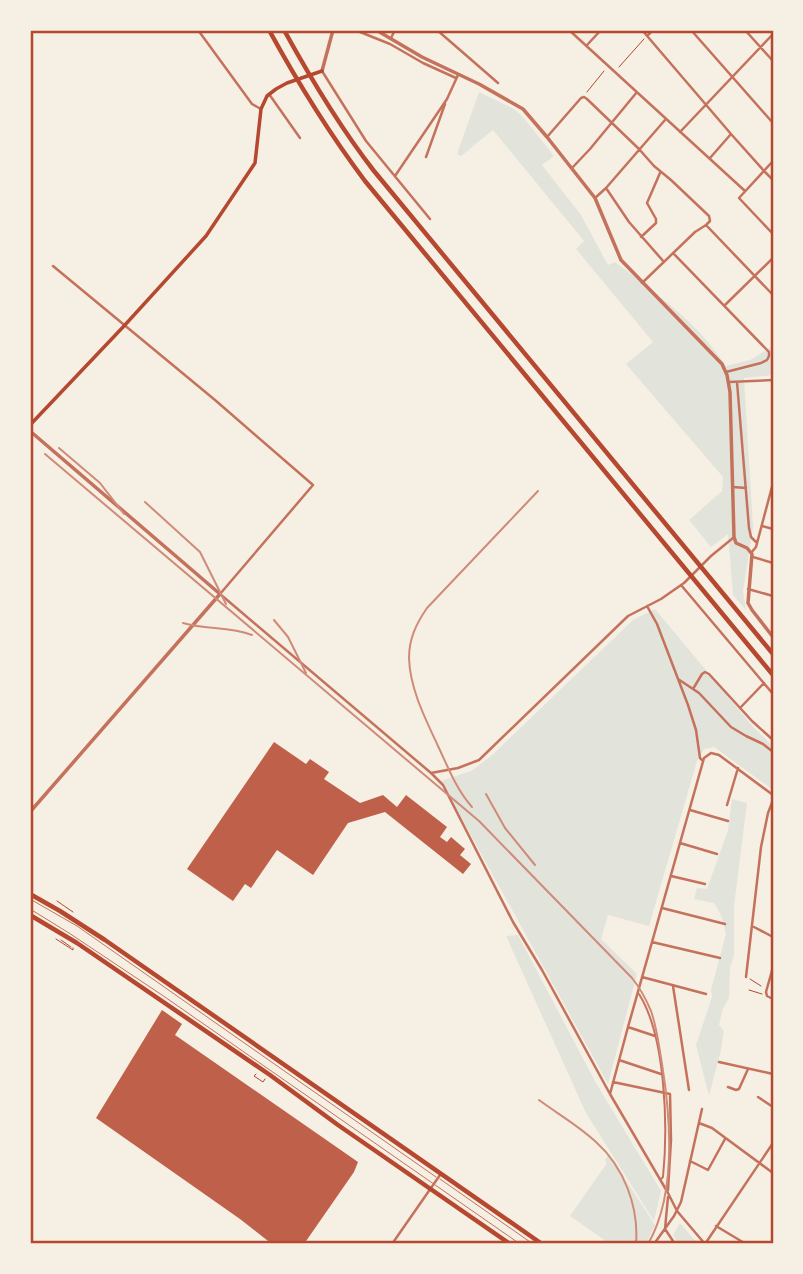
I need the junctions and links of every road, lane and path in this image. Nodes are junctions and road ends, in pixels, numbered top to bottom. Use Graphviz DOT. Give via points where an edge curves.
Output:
graph roads {
  1 [pos="198,30"];
  2 [pos="269,30"];
  3 [pos="284,30"];
  4 [pos="333,30"];
  5 [pos="355,30"];
  6 [pos="376,30"];
  7 [pos="395,30"];
  8 [pos="437,30"];
  9 [pos="569,30"];
  10 [pos="601,30"];
  11 [pos="642,30"];
  12 [pos="653,30"];
  13 [pos="691,30"];
  14 [pos="745,30"];
  15 [pos="773,34"];
  16 [pos="648,35"];
  17 [pos="391,38"];
  18 [pos="587,45"];
  19 [pos="761,47"];
  20 [pos="773,61"];
  21 [pos="608,65"];
  22 [pos="322,71"];
  23 [pos="615,72"];
  24 [pos="458,77"];
  25 [pos="732,77"];
  26 [pos="498,83"];
  27 [pos="637,92"];
  28 [pos="269,94"];
  29 [pos="584,97"];
  30 [pos="447,99"];
  31 [pos="705,104"];
  32 [pos="261,109"];
  33 [pos="665,119"];
  34 [pos="611,122"];
  35 [pos="773,123"];
  36 [pos="680,132"];
  37 [pos="731,134"];
  38 [pos="547,137"];
  39 [pos="300,138"];
  40 [pos="639,149"];
  41 [pos="426,157"];
  42 [pos="709,158"];
  43 [pos="773,161"];
  44 [pos="572,168"];
  45 [pos="764,171"];
  46 [pos="660,172"];
  47 [pos="395,176"];
  48 [pos="773,180"];
  49 [pos="606,188"];
  50 [pos="745,191"];
  51 [pos="595,198"];
  52 [pos="430,219"];
  53 [pos="706,225"];
  54 [pos="773,234"];
  55 [pos="641,237"];
  56 [pos="673,253"];
  57 [pos="773,258"];
  58 [pos="664,262"];
  59 [pos="53,266"];
  60 [pos="755,277"];
  61 [pos="642,283"];
  62 [pos="773,295"];
  63 [pos="725,305"];
  64 [pos="124,326"];
  65 [pos="726,372"];
  66 [pos="773,380"];
  67 [pos="737,382"];
  68 [pos="729,383"];
  69 [pos="30,425"];
  70 [pos="30,431"];
  71 [pos="773,483"];
  72 [pos="733,487"];
  73 [pos="746,488"];
  74 [pos="772,495"];
  75 [pos="762,526"];
  76 [pos="773,528"];
  77 [pos="734,537"];
  78 [pos="757,543"];
  79 [pos="752,555"];
  80 [pos="773,563"];
  81 [pos="681,585"];
  82 [pos="748,589"];
  83 [pos="220,594"];
  84 [pos="773,596"];
  85 [pos="646,606"];
  86 [pos="764,626"];
  87 [pos="773,628"];
  88 [pos="773,637"];
  89 [pos="773,654"];
  90 [pos="773,675"];
  91 [pos="678,679"];
  92 [pos="764,683"];
  93 [pos="693,689"];
  94 [pos="773,694"];
  95 [pos="740,708"];
  96 [pos="773,740"];
  97 [pos="773,751"];
  98 [pos="703,761"];
  99 [pos="738,768"];
  100 [pos="431,773"];
  101 [pos="773,795"];
  102 [pos="773,800"];
  103 [pos="727,806"];
  104 [pos="690,810"];
  105 [pos="30,812"];
  106 [pos="727,821"];
  107 [pos="680,843"];
  108 [pos="717,854"];
  109 [pos="671,876"];
  110 [pos="705,884"];
  111 [pos="30,897"];
  112 [pos="55,902"];
  113 [pos="662,908"];
  114 [pos="30,912"];
  115 [pos="73,912"];
  116 [pos="725,924"];
  117 [pos="753,927"];
  118 [pos="773,937"];
  119 [pos="56,939"];
  120 [pos="652,942"];
  121 [pos="73,948"];
  122 [pos="719,958"];
  123 [pos="773,967"];
  124 [pos="642,977"];
  125 [pos="746,977"];
  126 [pos="673,986"];
  127 [pos="749,990"];
  128 [pos="766,990"];
  129 [pos="638,992"];
  130 [pos="706,994"];
  131 [pos="767,996"];
  132 [pos="773,999"];
  133 [pos="628,1027"];
  134 [pos="655,1035"];
  135 [pos="619,1060"];
  136 [pos="719,1062"];
  137 [pos="748,1069"];
  138 [pos="661,1074"];
  139 [pos="773,1074"];
  140 [pos="254,1076"];
  141 [pos="263,1082"];
  142 [pos="613,1082"];
  143 [pos="728,1087"];
  144 [pos="688,1090"];
  145 [pos="664,1093"];
  146 [pos="610,1094"];
  147 [pos="758,1097"];
  148 [pos="773,1107"];
  149 [pos="702,1109"];
  150 [pos="699,1123"];
  151 [pos="725,1138"];
  152 [pos="773,1143"];
  153 [pos="690,1161"];
  154 [pos="760,1164"];
  155 [pos="773,1173"];
  156 [pos="440,1176"];
  157 [pos="660,1180"];
  158 [pos="433,1187"];
  159 [pos="668,1193"];
  160 [pos="677,1211"];
  161 [pos="716,1226"];
  162 [pos="665,1229"];
  163 [pos="392,1244"];
  164 [pos="510,1244"];
  165 [pos="520,1244"];
  166 [pos="533,1244"];
  167 [pos="542,1244"];
  168 [pos="654,1244"];
  169 [pos="675,1244"];
  170 [pos="705,1244"];
  171 [pos="746,1244"];
  1 -- 32 [label="street"];
  2 -- 90 [label="main road" via="329,132 372,190"];
  3 -- 89 [label="main road" via="341,127 382,182"];
  4 -- 22 [label="street"];
  5 -- 24 [label="street"];
  6 -- 17 [label="street"];
  7 -- 17 [label="street"];
  8 -- 26 [label="street"];
  9 -- 18 [label="street"];
  10 -- 18 [label="street"];
  11 -- 16 [label="street"];
  12 -- 16 [label="street"];
  13 -- 25 [label="street"];
  14 -- 19 [label="street"];
  15 -- 19 [label="street"];
  16 -- 23 [label="path"];
  16 -- 31 [label="street"];
  17 -- 24 [label="street"];
  18 -- 21 [label="street"];
  19 -- 20 [label="street"];
  19 -- 25 [label="street"];
  21 -- 23 [label="street"];
  21 -- 29 [label="path"];
  22 -- 28 [label="main road"];
  22 -- 47 [label="street" via="366,141"];
  23 -- 27 [label="street"];
  24 -- 30 [label="street"];
  24 -- 38 [label="street" via="523,109"];
  25 -- 31 [label="street"];
  25 -- 35 [label="street"];
  27 -- 33 [label="street"];
  27 -- 34 [label="street"];
  28 -- 32 [label="main road"];
  28 -- 39 [label="street"];
  29 -- 34 [label="street"];
  29 -- 38 [label="street"];
  30 -- 41 [label="street"];
  30 -- 47 [label="street"];
  31 -- 36 [label="street"];
  31 -- 37 [label="street"];
  32 -- 64 [label="main road" via="252,169 202,241"];
  33 -- 36 [label="street"];
  33 -- 40 [label="street"];
  34 -- 40 [label="street"];
  34 -- 44 [label="street"];
  36 -- 42 [label="street"];
  37 -- 42 [label="street"];
  37 -- 45 [label="street"];
  38 -- 44 [label="street"];
  40 -- 46 [label="street"];
  40 -- 49 [label="street"];
  42 -- 50 [label="street"];
  43 -- 45 [label="street"];
  44 -- 51 [label="street"];
  45 -- 48 [label="street"];
  45 -- 50 [label="street"];
  46 -- 53 [label="street" via="709,216"];
  46 -- 55 [label="street" via="647,203 657,221"];
  47 -- 52 [label="street"];
  49 -- 51 [label="street"];
  49 -- 55 [label="street"];
  50 -- 54 [label="street" via="739,198"];
  51 -- 61 [label="street" via="618,257"];
  53 -- 56 [label="street"];
  53 -- 60 [label="street"];
  55 -- 58 [label="street"];
  56 -- 58 [label="street"];
  56 -- 63 [label="street"];
  57 -- 60 [label="street"];
  58 -- 61 [label="street"];
  59 -- 64 [label="street"];
  60 -- 62 [label="street"];
  60 -- 63 [label="street"];
  61 -- 65 [label="street"];
  63 -- 65 [label="street" via="769,352 765,361"];
  64 -- 69 [label="main road"];
  64 -- 83 [label="street" via="313,485"];
  65 -- 68 [label="street"];
  66 -- 67 [label="street"];
  67 -- 68 [label="street"];
  67 -- 73 [label="street"];
  68 -- 72 [label="street"];
  70 -- 83 [label="street"];
  71 -- 74 [label="street"];
  72 -- 73 [label="street"];
  72 -- 77 [label="street"];
  73 -- 78 [label="street" via="749,528"];
  74 -- 75 [label="street"];
  75 -- 76 [label="street"];
  75 -- 78 [label="street"];
  77 -- 79 [label="street"];
  77 -- 81 [label="street"];
  78 -- 79 [label="street"];
  79 -- 80 [label="street"];
  79 -- 82 [label="street"];
  81 -- 85 [label="street"];
  81 -- 92 [label="street"];
  82 -- 84 [label="street"];
  82 -- 86 [label="street" via="750,606"];
  83 -- 100 [label="street"];
  83 -- 105 [label="street"];
  85 -- 91 [label="street"];
  85 -- 100 [label="street" via="628,616 479,760"];
  86 -- 87 [label="street"];
  86 -- 88 [label="street"];
  91 -- 93 [label="street"];
  91 -- 98 [label="street"];
  92 -- 94 [label="street"];
  92 -- 95 [label="street"];
  93 -- 95 [label="street" via="705,672"];
  93 -- 97 [label="street" via="731,727"];
  95 -- 96 [label="street"];
  98 -- 99 [label="street" via="711,753"];
  98 -- 104 [label="street"];
  99 -- 101 [label="street"];
  99 -- 103 [label="street"];
  100 -- 146 [label="street" via="443,785"];
  102 -- 117 [label="street" via="761,847"];
  104 -- 106 [label="street"];
  104 -- 107 [label="street"];
  107 -- 108 [label="street"];
  107 -- 109 [label="street"];
  109 -- 110 [label="street"];
  109 -- 113 [label="street"];
  111 -- 156 [label="main road" via="105,940"];
  112 -- 115 [label="path"];
  113 -- 116 [label="street"];
  113 -- 120 [label="street"];
  114 -- 158 [label="main road"];
  117 -- 118 [label="street"];
  117 -- 125 [label="street"];
  119 -- 121 [label="path"];
  120 -- 122 [label="street"];
  120 -- 124 [label="street"];
  123 -- 128 [label="street"];
  124 -- 126 [label="street"];
  124 -- 129 [label="street"];
  125 -- 128 [label="path"];
  126 -- 130 [label="street"];
  126 -- 144 [label="street"];
  127 -- 131 [label="path"];
  128 -- 131 [label="street"];
  129 -- 133 [label="street"];
  129 -- 134 [label="street"];
  131 -- 132 [label="street"];
  133 -- 134 [label="street"];
  133 -- 135 [label="street"];
  134 -- 138 [label="street"];
  135 -- 138 [label="street"];
  135 -- 142 [label="street"];
  136 -- 137 [label="street"];
  137 -- 139 [label="street"];
  137 -- 143 [label="street" via="739,1089"];
  138 -- 145 [label="street"];
  140 -- 141 [label="path"];
  142 -- 145 [label="street"];
  142 -- 146 [label="street"];
  145 -- 157 [label="street"];
  145 -- 159 [label="street" via="670,1094"];
  146 -- 157 [label="street"];
  147 -- 148 [label="street"];
  149 -- 150 [label="street"];
  150 -- 151 [label="street"];
  150 -- 153 [label="street"];
  151 -- 153 [label="street" via="709,1170"];
  151 -- 154 [label="street"];
  152 -- 154 [label="street"];
  153 -- 160 [label="street"];
  154 -- 155 [label="street"];
  154 -- 161 [label="street"];
  156 -- 158 [label="street"];
  156 -- 166 [label="lane"];
  156 -- 167 [label="main road"];
  157 -- 159 [label="street"];
  158 -- 163 [label="street"];
  158 -- 164 [label="main road"];
  158 -- 165 [label="lane"];
  159 -- 160 [label="street"];
  159 -- 162 [label="street"];
  160 -- 162 [label="street"];
  160 -- 170 [label="street"];
  161 -- 170 [label="street"];
  161 -- 171 [label="street"];
  162 -- 168 [label="street"];
  162 -- 169 [label="street"];
}
